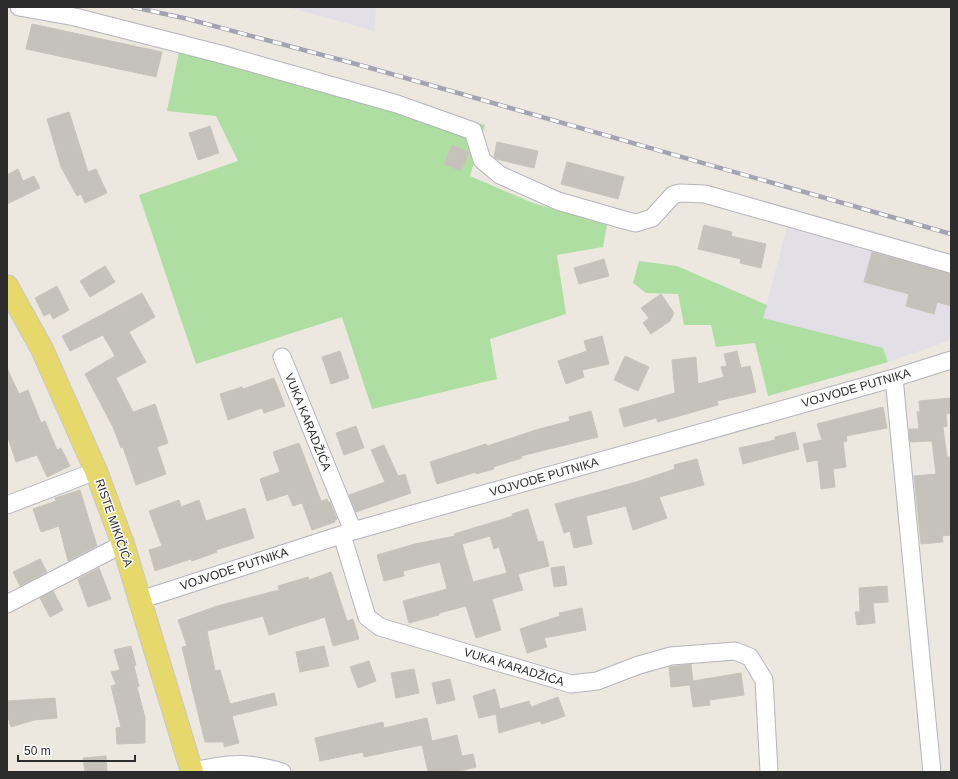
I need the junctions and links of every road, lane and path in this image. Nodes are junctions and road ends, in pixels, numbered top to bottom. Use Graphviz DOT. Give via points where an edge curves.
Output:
graph roads {
  1 [pos="19,7"];
  2 [pos="951,264"];
  3 [pos="7,286"];
  4 [pos="282,357"];
  5 [pos="951,360"];
  6 [pos="894,378"];
  7 [pos="96,471"];
  8 [pos="7,505"];
  9 [pos="347,533"];
  10 [pos="123,544"];
  11 [pos="140,600"];
  12 [pos="7,604"];
  13 [pos="192,772"];
  14 [pos="282,772"];
  15 [pos="769,772"];
  16 [pos="932,772"];
  1 -- 2 [label="street" via="75,17 220,54 397,104 473,131 482,160 500,176 558,201 624,220 636,223 652,218 673,195 705,194"];
  3 -- 7 [label="main road, RISTE MIKIČIĆA" via="42,349"];
  4 -- 9 [label="street, VUKA KARADŽIĆA"];
  5 -- 6 [label="street, VOJVODE PUTNIKA"];
  6 -- 9 [label="street, VOJVODE PUTNIKA"];
  6 -- 16 [label="street"];
  7 -- 8 [label="street"];
  7 -- 10 [label="main road, RISTE MIKIČIĆA"];
  9 -- 11 [label="street, VOJVODE PUTNIKA"];
  9 -- 15 [label="street, VUKA KARADŽIĆA" via="367,616 380,627 571,684 597,681 671,656 735,651 750,657 764,680"];
  10 -- 11 [label="main road, RISTE MIKIČIĆA"];
  10 -- 12 [label="street"];
  11 -- 13 [label="main road, RISTE MIKIČIĆA"];
  13 -- 14 [label="street" via="223,765 246,764"];
}
